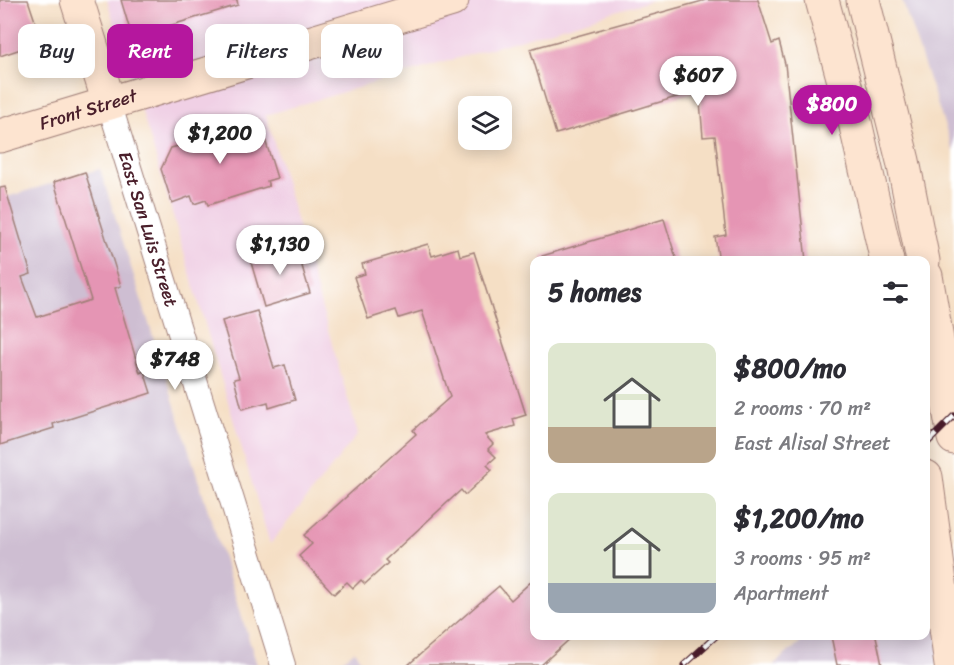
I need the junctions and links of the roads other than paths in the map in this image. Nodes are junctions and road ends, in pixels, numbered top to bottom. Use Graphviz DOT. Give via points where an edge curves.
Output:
graph roads {
  1 [pos="76,0"];
  2 [pos="452,0"];
  3 [pos="822,0"];
  4 [pos="863,0"];
  5 [pos="109,104"];
  6 [pos="0,136"];
  7 [pos="886,256"];
  8 [pos="922,256"];
  9 [pos="930,299"];
  10 [pos="954,438"];
  11 [pos="930,507"];
  12 [pos="283,665"];
  13 [pos="951,665"];
  1 -- 5 [label="main road, East San Luis Street"];
  2 -- 5 [label="main road, Front Street"];
  3 -- 7 [label="main road"];
  4 -- 8 [label="main road"];
  5 -- 6 [label="main road, Front Street"];
  5 -- 12 [label="street, East San Luis Street"];
  9 -- 10 [label="main road"];
  11 -- 13 [label="main road"];
}
